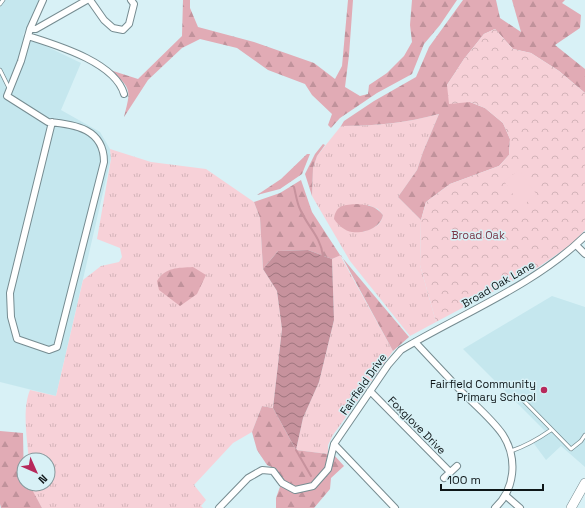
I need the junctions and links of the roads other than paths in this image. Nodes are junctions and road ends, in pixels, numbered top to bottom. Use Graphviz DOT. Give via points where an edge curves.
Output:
graph roads {
  1 [pos="4,0"];
  2 [pos="43,0"];
  3 [pos="88,0"];
  4 [pos="131,0"];
  5 [pos="0,4"];
  6 [pos="29,33"];
  7 [pos="0,70"];
  8 [pos="10,89"];
  9 [pos="124,94"];
  10 [pos="52,122"];
  11 [pos="585,236"];
  12 [pos="576,245"];
  13 [pos="585,254"];
  14 [pos="415,342"];
  15 [pos="370,391"];
  16 [pos="522,399"];
  17 [pos="551,430"];
  18 [pos="585,435"];
  19 [pos="334,444"];
  20 [pos="510,452"];
  21 [pos="457,466"];
  22 [pos="450,472"];
  23 [pos="444,478"];
  24 [pos="585,483"];
  25 [pos="505,495"];
  26 [pos="582,496"];
  27 [pos="219,508"];
  28 [pos="395,508"];
  29 [pos="495,508"];
  30 [pos="520,508"];
  31 [pos="571,508"];
  1 -- 5 [label="lane"];
  2 -- 6 [label="street"];
  3 -- 4 [label="street" via="113,28 123,30 129,24 134,4"];
  3 -- 6 [label="street"];
  6 -- 8 [label="street"];
  6 -- 9 [label="street" via="91,60 113,76 122,86"];
  7 -- 8 [label="lane"];
  8 -- 10 [label="street" via="8,96 48,122"];
  10 -- 10 [label="street" via="86,130 99,141 104,150 104,162 57,347 49,350 17,339 11,317 10,293"];
  11 -- 12 [label="street, Broad Oak Lane"];
  12 -- 13 [label="street"];
  12 -- 14 [label="street, Broad Oak Lane" via="523,283"];
  14 -- 15 [label="street, Fairfield Drive" via="396,354"];
  14 -- 20 [label="street" via="502,434"];
  15 -- 19 [label="street, Fairfield Drive"];
  15 -- 22 [label="street, Foxglove Drive"];
  16 -- 17 [label="lane"];
  17 -- 18 [label="lane" via="571,449"];
  17 -- 20 [label="lane" via="526,446"];
  19 -- 27 [label="street" via="328,469 313,486 295,490 282,483 273,471 262,470 248,478"];
  19 -- 28 [label="street"];
  20 -- 25 [label="street" via="513,469"];
  21 -- 22 [label="street"];
  22 -- 23 [label="street"];
  24 -- 26 [label="main road"];
  25 -- 29 [label="street"];
  25 -- 30 [label="street"];
  26 -- 31 [label="main road"];
}
